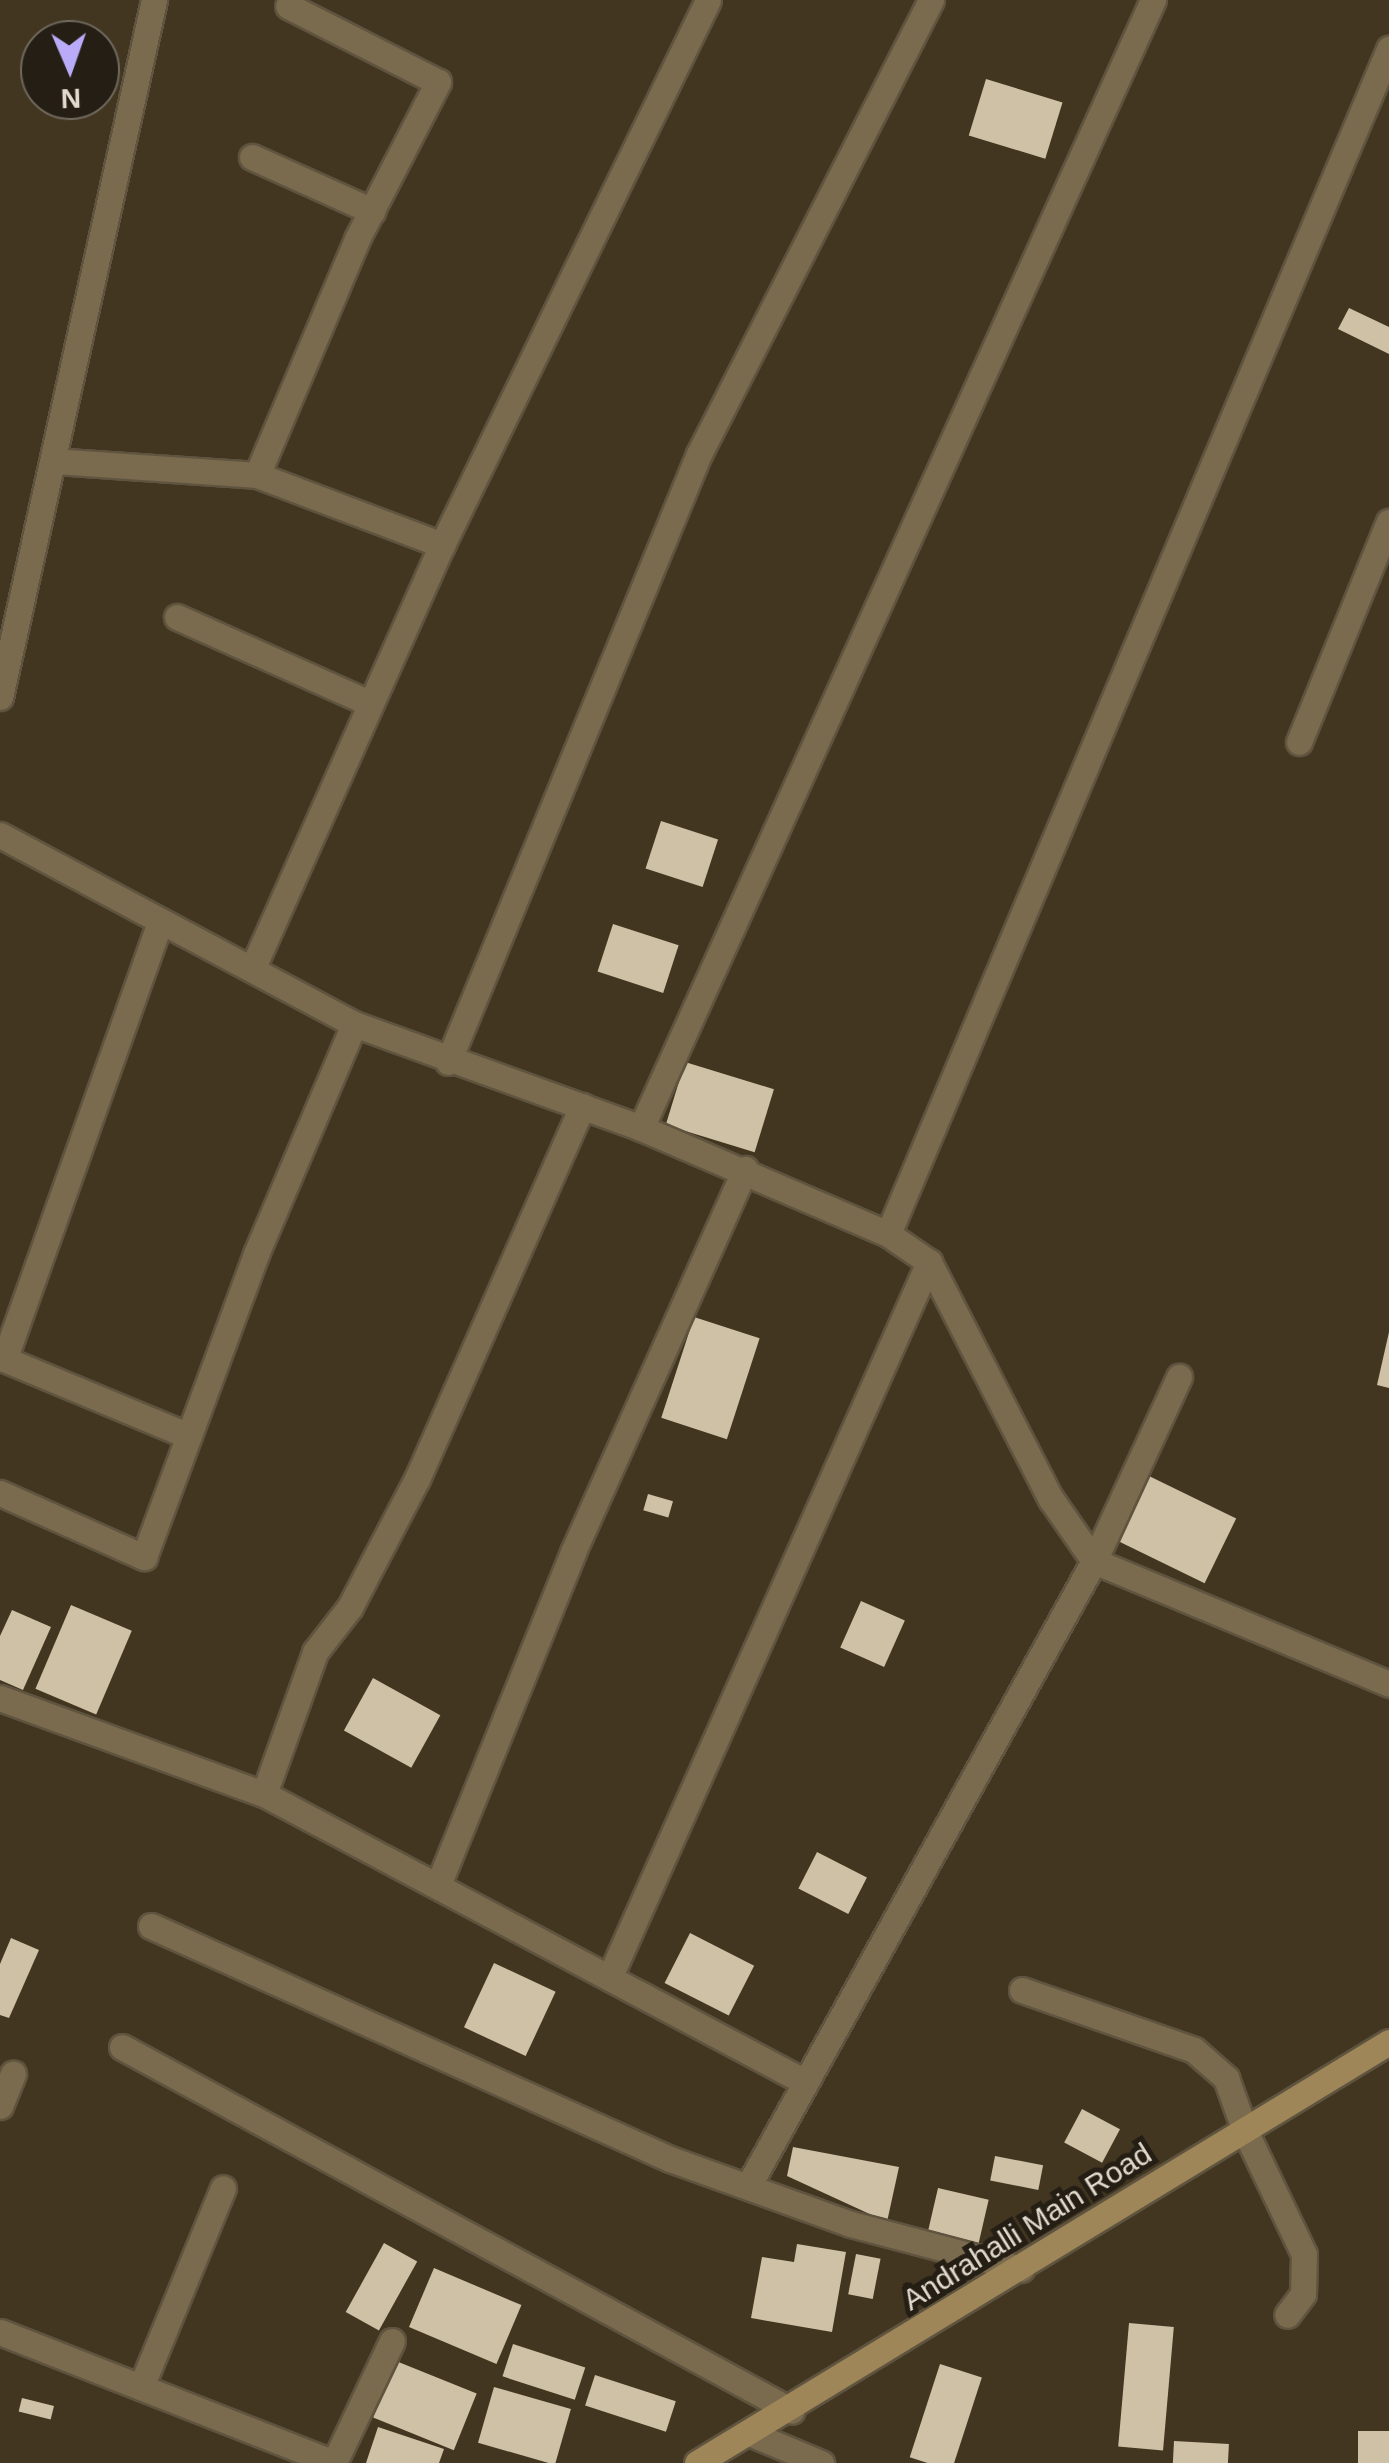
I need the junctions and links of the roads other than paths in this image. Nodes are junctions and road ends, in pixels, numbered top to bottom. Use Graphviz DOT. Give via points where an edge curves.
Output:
graph roads {
  1 [pos="153,0"];
  2 [pos="708,0"];
  3 [pos="930,0"];
  4 [pos="1153,0"];
  5 [pos="288,6"];
  6 [pos="1389,49"];
  7 [pos="252,157"];
  8 [pos="372,211"];
  9 [pos="53,461"];
  10 [pos="257,475"];
  11 [pos="1389,522"];
  12 [pos="442,545"];
  13 [pos="177,617"];
  14 [pos="0,697"];
  15 [pos="369,702"];
  16 [pos="1299,742"];
  17 [pos="0,835"];
  18 [pos="160,922"];
  19 [pos="254,965"];
  20 [pos="354,1024"];
  21 [pos="448,1062"];
  22 [pos="582,1106"];
  23 [pos="640,1128"];
  24 [pos="745,1169"];
  25 [pos="888,1234"];
  26 [pos="929,1262"];
  27 [pos="1179,1377"];
  28 [pos="189,1436"];
  29 [pos="0,1492"];
  30 [pos="1094,1561"];
  31 [pos="1389,1684"];
  32 [pos="0,1698"];
  33 [pos="264,1794"];
  34 [pos="438,1884"];
  35 [pos="151,1926"];
  36 [pos="611,1974"];
  37 [pos="1022,1990"];
  38 [pos="1389,2042"];
  39 [pos="122,2047"];
  40 [pos="12,2074"];
  41 [pos="803,2081"];
  42 [pos="0,2106"];
  43 [pos="1244,2131"];
  44 [pos="750,2182"];
  45 [pos="223,2188"];
  46 [pos="1021,2269"];
  47 [pos="1287,2315"];
  48 [pos="0,2332"];
  49 [pos="392,2341"];
  50 [pos="141,2387"];
  51 [pos="792,2412"];
  52 [pos="754,2436"];
  53 [pos="335,2463"];
  54 [pos="697,2463"];
  55 [pos="821,2463"];
  1 -- 9 [label="street"];
  2 -- 12 [label="street"];
  3 -- 21 [label="street" via="699,454"];
  4 -- 23 [label="street"];
  5 -- 8 [label="street" via="438,82"];
  6 -- 25 [label="street"];
  7 -- 8 [label="street"];
  8 -- 10 [label="street"];
  9 -- 10 [label="street"];
  9 -- 14 [label="street"];
  10 -- 12 [label="street"];
  11 -- 16 [label="street"];
  12 -- 15 [label="street"];
  13 -- 15 [label="street"];
  15 -- 19 [label="street"];
  17 -- 18 [label="street"];
  18 -- 19 [label="street"];
  18 -- 28 [label="street" via="4,1359"];
  19 -- 20 [label="street"];
  20 -- 21 [label="street"];
  20 -- 28 [label="street"];
  21 -- 22 [label="street"];
  22 -- 23 [label="street"];
  22 -- 33 [label="street" via="416,1479 350,1607 315,1652"];
  23 -- 24 [label="street"];
  24 -- 25 [label="street"];
  24 -- 34 [label="street" via="573,1552"];
  25 -- 26 [label="street"];
  26 -- 30 [label="street" via="1051,1498"];
  26 -- 36 [label="street"];
  27 -- 30 [label="street"];
  28 -- 29 [label="street" via="144,1557"];
  30 -- 31 [label="street"];
  30 -- 41 [label="street"];
  32 -- 33 [label="street"];
  33 -- 34 [label="street"];
  34 -- 36 [label="street"];
  35 -- 44 [label="street" via="497,2086"];
  36 -- 41 [label="street"];
  37 -- 43 [label="street" via="1194,2050 1226,2078"];
  38 -- 43 [label="main road, Andrahalli Main Road"];
  39 -- 51 [label="street"];
  40 -- 42 [label="street"];
  41 -- 44 [label="street"];
  43 -- 46 [label="main road, Andrahalli Main Road"];
  43 -- 47 [label="street" via="1304,2254 1303,2294"];
  44 -- 46 [label="street" via="851,2224"];
  45 -- 50 [label="street"];
  46 -- 51 [label="main road, Andrahalli Main Road"];
  48 -- 50 [label="street"];
  49 -- 53 [label="street"];
  50 -- 53 [label="street"];
  51 -- 52 [label="main road, Andrahalli Main Road"];
  52 -- 54 [label="main road, Andrahalli Main Road"];
  52 -- 55 [label="street"];
}
